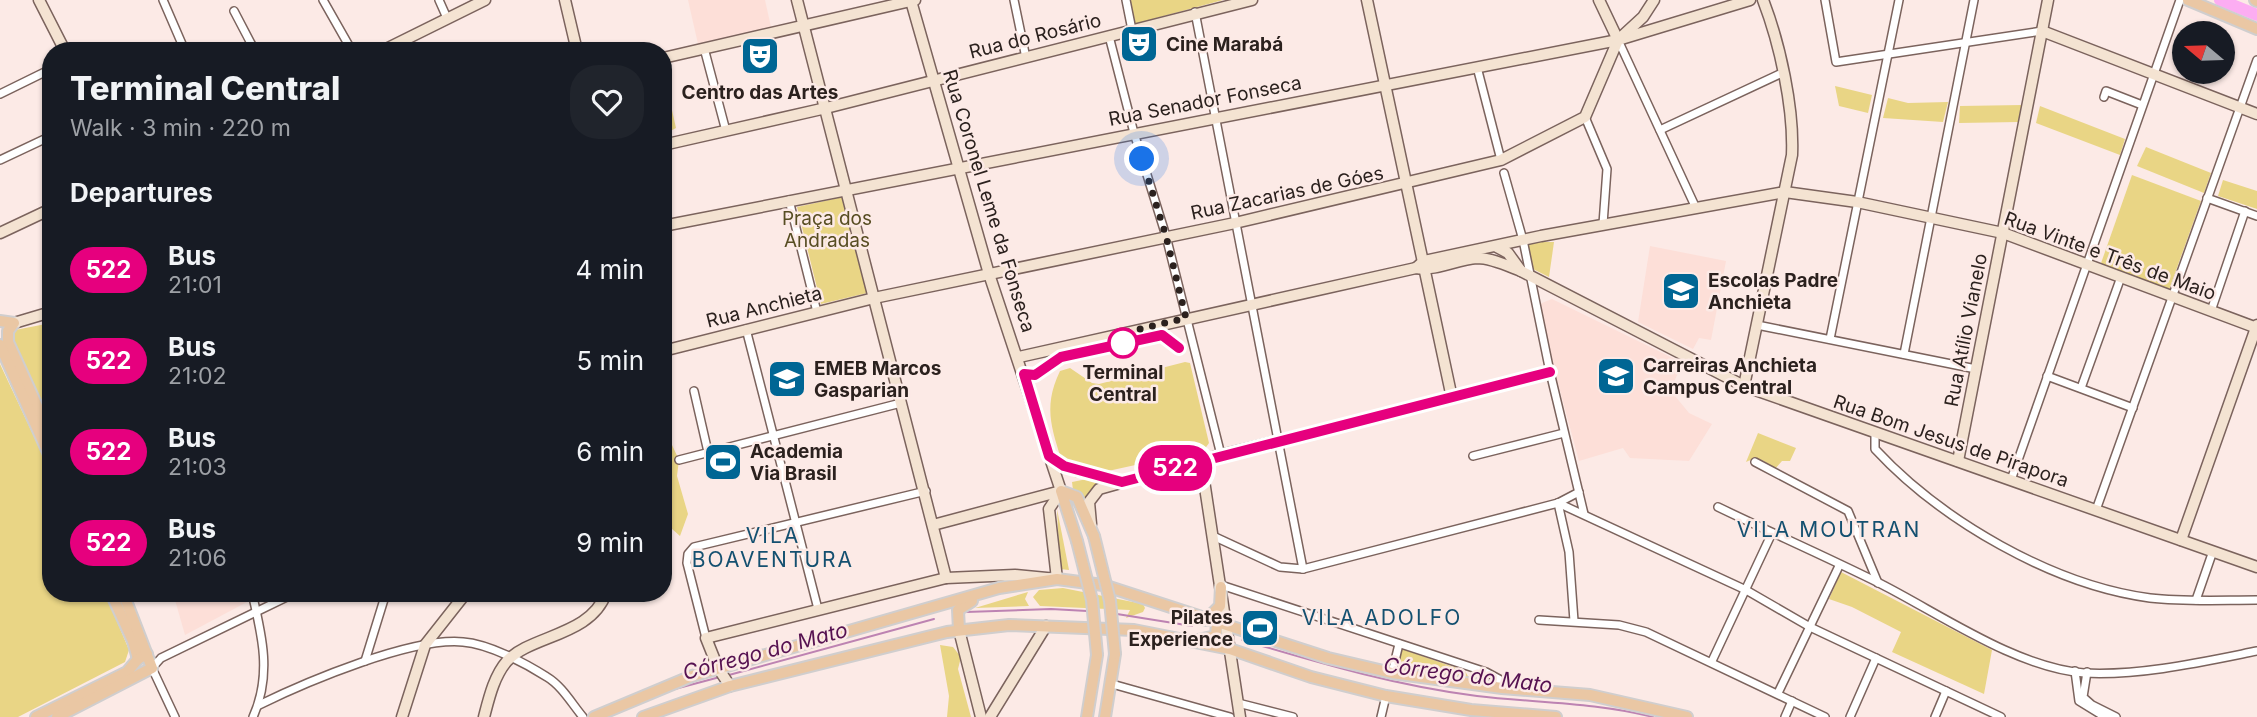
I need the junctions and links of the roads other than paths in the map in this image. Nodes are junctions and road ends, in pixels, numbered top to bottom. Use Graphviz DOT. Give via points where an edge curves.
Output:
graph roads {
  1 [pos="39,0"];
  2 [pos="163,0"];
  3 [pos="323,0"];
  4 [pos="439,0"];
  5 [pos="485,0"];
  6 [pos="565,0"];
  7 [pos="797,0"];
  8 [pos="1014,0"];
  9 [pos="1126,0"];
  10 [pos="1252,0"];
  11 [pos="1367,0"];
  12 [pos="1599,0"];
  13 [pos="1654,0"];
  14 [pos="1750,0"];
  15 [pos="1763,0"];
  16 [pos="1825,0"];
  17 [pos="1899,0"];
  18 [pos="1975,0"];
  19 [pos="2048,0"];
  20 [pos="2180,0"];
  21 [pos="2188,0"];
  22 [pos="913,1"];
  23 [pos="234,11"];
  24 [pos="1195,12"];
  25 [pos="1643,17"];
  26 [pos="447,18"];
  27 [pos="804,25"];
  28 [pos="1656,29"];
  29 [pos="2257,29"];
  30 [pos="1132,30"];
  31 [pos="2042,31"];
  32 [pos="1109,36"];
  33 [pos="1618,40"];
  34 [pos="60,42"];
  35 [pos="181,42"];
  36 [pos="250,42"];
  37 [pos="347,42"];
  38 [pos="405,42"];
  39 [pos="575,42"];
  40 [pos="1966,44"];
  41 [pos="704,48"];
  42 [pos="1887,55"];
  43 [pos="672,56"];
  44 [pos="1026,58"];
  45 [pos="2257,60"];
  46 [pos="1477,67"];
  47 [pos="42,73"];
  48 [pos="1782,73"];
  49 [pos="2154,74"];
  50 [pos="933,79"];
  51 [pos="1384,85"];
  52 [pos="0,94"];
  53 [pos="2105,97"];
  54 [pos="2142,106"];
  55 [pos="2241,107"];
  56 [pos="826,108"];
  57 [pos="2257,114"];
  58 [pos="1585,117"];
  59 [pos="1215,118"];
  60 [pos="1660,130"];
  61 [pos="726,131"];
  62 [pos="1134,133"];
  63 [pos="42,140"];
  64 [pos="672,143"];
  65 [pos="0,160"];
  66 [pos="1500,160"];
  67 [pos="958,167"];
  68 [pos="1504,173"];
  69 [pos="1406,185"];
  70 [pos="847,190"];
  71 [pos="1785,192"];
  72 [pos="2207,198"];
  73 [pos="789,200"];
  74 [pos="1857,202"];
  75 [pos="1695,206"];
  76 [pos="2245,212"];
  77 [pos="42,213"];
  78 [pos="2257,216"];
  79 [pos="1929,218"];
  80 [pos="1235,223"];
  81 [pos="672,224"];
  82 [pos="1604,224"];
  83 [pos="0,233"];
  84 [pos="2003,233"];
  85 [pos="1166,236"];
  86 [pos="1522,240"];
  87 [pos="1497,247"];
  88 [pos="2086,264"];
  89 [pos="1422,266"];
  90 [pos="1524,273"];
  91 [pos="989,274"];
  92 [pos="2121,277"];
  93 [pos="2172,296"];
  94 [pos="874,298"];
  95 [pos="1252,304"];
  96 [pos="2210,311"];
  97 [pos="817,312"];
  98 [pos="42,315"];
  99 [pos="1186,318"];
  100 [pos="0,321"];
  101 [pos="14,323"];
  102 [pos="1757,325"];
  103 [pos="2257,327"];
  104 [pos="746,329"];
  105 [pos="1830,339"];
  106 [pos="0,345"];
  107 [pos="672,349"];
  108 [pos="1903,354"];
  109 [pos="1019,356"];
  110 [pos="1976,369"];
  111 [pos="1550,372"];
  112 [pos="2047,376"];
  113 [pos="1745,386"];
  114 [pos="2081,388"];
  115 [pos="694,391"];
  116 [pos="1452,398"];
  117 [pos="901,403"];
  118 [pos="2133,408"];
  119 [pos="42,410"];
  120 [pos="34,412"];
  121 [pos="42,424"];
  122 [pos="1564,433"];
  123 [pos="1875,433"];
  124 [pos="42,434"];
  125 [pos="773,436"];
  126 [pos="1277,441"];
  127 [pos="708,453"];
  128 [pos="1221,455"];
  129 [pos="1049,456"];
  130 [pos="1473,456"];
  131 [pos="679,460"];
  132 [pos="1201,461"];
  133 [pos="1958,461"];
  134 [pos="1755,462"];
  135 [pos="2011,480"];
  136 [pos="1122,482"];
  137 [pos="926,491"];
  138 [pos="1061,491"];
  139 [pos="1579,492"];
  140 [pos="1558,503"];
  141 [pos="1718,507"];
  142 [pos="2096,510"];
  143 [pos="1584,514"];
  144 [pos="794,520"];
  145 [pos="933,525"];
  146 [pos="1092,532"];
  147 [pos="1772,533"];
  148 [pos="1213,536"];
  149 [pos="2181,540"];
  150 [pos="2213,551"];
  151 [pos="1839,566"];
  152 [pos="2257,567"];
  153 [pos="1303,569"];
  154 [pos="946,578"];
  155 [pos="1057,579"];
  156 [pos="1878,583"];
  157 [pos="1221,586"];
  158 [pos="999,588"];
  159 [pos="1746,590"];
  160 [pos="2196,600"];
  161 [pos="2257,600"];
  162 [pos="118,602"];
  163 [pos="255,602"];
  164 [pos="277,602"];
  165 [pos="383,602"];
  166 [pos="459,602"];
  167 [pos="601,602"];
  168 [pos="818,609"];
  169 [pos="257,612"];
  170 [pos="1539,620"];
  171 [pos="1574,621"];
  172 [pos="1217,623"];
  173 [pos="1046,626"];
  174 [pos="1810,627"];
  175 [pos="959,630"];
  176 [pos="706,638"];
  177 [pos="1191,641"];
  178 [pos="1399,644"];
  179 [pos="425,645"];
  180 [pos="1230,649"];
  181 [pos="2257,652"];
  182 [pos="142,657"];
  183 [pos="161,658"];
  184 [pos="1876,658"];
  185 [pos="509,659"];
  186 [pos="365,661"];
  187 [pos="1712,661"];
  188 [pos="152,667"];
  189 [pos="2075,671"];
  190 [pos="1392,673"];
  191 [pos="2087,673"];
  192 [pos="723,676"];
  193 [pos="1112,684"];
  194 [pos="1502,688"];
  195 [pos="1946,691"];
  196 [pos="1777,694"];
  197 [pos="1386,696"];
  198 [pos="1792,701"];
  199 [pos="977,703"];
  200 [pos="1238,703"];
  201 [pos="258,705"];
  202 [pos="993,712"];
  203 [pos="1472,713"];
  204 [pos="36,717"];
  205 [pos="57,717"];
  206 [pos="175,717"];
  207 [pos="253,717"];
  208 [pos="402,717"];
  209 [pos="484,717"];
  210 [pos="583,717"];
  211 [pos="594,717"];
  212 [pos="643,717"];
  213 [pos="975,717"];
  214 [pos="981,717"];
  215 [pos="1087,717"];
  216 [pos="1105,717"];
  217 [pos="1230,717"];
  218 [pos="1240,717"];
  219 [pos="1293,717"];
  220 [pos="1381,717"];
  221 [pos="1556,717"];
  222 [pos="1687,717"];
  223 [pos="1785,717"];
  224 [pos="1825,717"];
  225 [pos="1850,717"];
  226 [pos="1934,717"];
  227 [pos="2001,717"];
  228 [pos="2105,717"];
  229 [pos="2116,717"];
  1 -- 34 [label="street"];
  2 -- 35 [label="street"];
  3 -- 37 [label="street"];
  4 -- 26 [label="street"];
  5 -- 26 [label="street"];
  6 -- 39 [label="street"];
  7 -- 27 [label="street"];
  8 -- 44 [label="street"];
  9 -- 30 [label="street"];
  10 -- 24 [label="street, Rua do Rosário"];
  11 -- 51 [label="street"];
  12 -- 33 [label="street"];
  13 -- 25 [label="street"];
  14 -- 28 [label="street, Rua Senador Fonseca"];
  15 -- 48 [label="street"];
  16 -- 42 [label="street" via="1836,62"];
  17 -- 42 [label="street"];
  18 -- 40 [label="street"];
  19 -- 31 [label="street, Rua Atílio Vianelo"];
  20 -- 49 [label="street"];
  21 -- 29 [label="main road"];
  22 -- 27 [label="street"];
  22 -- 50 [label="street, Rua Coronel Leme da Fonseca"];
  23 -- 36 [label="street"];
  24 -- 30 [label="street, Rua do Rosário"];
  24 -- 59 [label="street"];
  25 -- 28 [label="street"];
  25 -- 33 [label="street"];
  26 -- 38 [label="street"];
  27 -- 41 [label="street"];
  27 -- 56 [label="street"];
  28 -- 33 [label="street, Rua Senador Fonseca"];
  30 -- 32 [label="street, Rua do Rosário"];
  31 -- 40 [label="street"];
  31 -- 49 [label="street"];
  31 -- 84 [label="street, Rua Atílio Vianelo"];
  32 -- 44 [label="street, Rua do Rosário"];
  32 -- 62 [label="street"];
  33 -- 46 [label="street, Rua Senador Fonseca"];
  33 -- 58 [label="street"];
  33 -- 60 [label="street"];
  40 -- 42 [label="street"];
  40 -- 79 [label="street"];
  41 -- 43 [label="street"];
  41 -- 61 [label="street"];
  42 -- 74 [label="street"];
  44 -- 50 [label="street, Rua do Rosário"];
  45 -- 55 [label="street"];
  46 -- 51 [label="street, Rua Senador Fonseca"];
  46 -- 66 [label="street"];
  47 -- 52 [label="street"];
  48 -- 60 [label="street"];
  48 -- 71 [label="street" via="1792,140"];
  49 -- 54 [label="street"];
  49 -- 55 [label="street"];
  50 -- 56 [label="street, Rua do Rosário"];
  50 -- 67 [label="street, Rua Coronel Leme da Fonseca"];
  51 -- 59 [label="street, Rua Senador Fonseca"];
  51 -- 69 [label="street"];
  53 -- 54 [label="street" via="2106,92"];
  54 -- 88 [label="street"];
  55 -- 57 [label="street"];
  55 -- 72 [label="street"];
  56 -- 61 [label="street, Rua do Rosário"];
  56 -- 70 [label="street"];
  58 -- 66 [label="street, Rua Zacarias de Góes"];
  58 -- 82 [label="street" via="1607,169"];
  59 -- 62 [label="street, Rua Senador Fonseca"];
  59 -- 80 [label="street"];
  60 -- 75 [label="street"];
  61 -- 64 [label="street, Rua do Rosário"];
  62 -- 67 [label="street, Rua Senador Fonseca"];
  62 -- 85 [label="street"];
  63 -- 65 [label="street"];
  66 -- 69 [label="street, Rua Zacarias de Góes"];
  67 -- 70 [label="street, Rua Senador Fonseca"];
  67 -- 91 [label="street, Rua Coronel Leme da Fonseca"];
  68 -- 86 [label="street"];
  69 -- 80 [label="street, Rua Zacarias de Góes"];
  69 -- 89 [label="street"];
  70 -- 73 [label="street, Rua Senador Fonseca"];
  70 -- 94 [label="street"];
  71 -- 74 [label="street, Rua Vinte e Três de Maio"];
  71 -- 75 [label="street, Rua Vinte e Três de Maio"];
  71 -- 102 [label="street"];
  72 -- 76 [label="street"];
  72 -- 93 [label="street"];
  73 -- 81 [label="street, Rua Senador Fonseca"];
  73 -- 97 [label="street"];
  74 -- 79 [label="street, Rua Vinte e Três de Maio"];
  74 -- 105 [label="street"];
  75 -- 82 [label="street, Rua Vinte e Três de Maio"];
  76 -- 78 [label="street"];
  76 -- 96 [label="street"];
  77 -- 83 [label="street"];
  79 -- 84 [label="street, Rua Vinte e Três de Maio"];
  79 -- 108 [label="street"];
  80 -- 85 [label="street, Rua Zacarias de Góes"];
  80 -- 95 [label="street"];
  82 -- 86 [label="street, Rua Vinte e Três de Maio"];
  84 -- 88 [label="street, Rua Vinte e Três de Maio"];
  84 -- 110 [label="street, Rua Atílio Vianelo"];
  85 -- 91 [label="street, Rua Zacarias de Góes"];
  85 -- 99 [label="street"];
  86 -- 87 [label="street, Rua Vinte e Três de Maio"];
  86 -- 90 [label="street"];
  87 -- 89 [label="street, Rua Vinte e Três de Maio"];
  87 -- 90 [label="street"];
  88 -- 92 [label="street, Rua Vinte e Três de Maio"];
  88 -- 112 [label="street"];
  89 -- 90 [label="street" via="1477,258"];
  89 -- 95 [label="street"];
  89 -- 116 [label="street"];
  90 -- 111 [label="street"];
  90 -- 113 [label="street, Rua Bom Jesus de Pirapora"];
  91 -- 94 [label="street, Rua Zacarias de Góes"];
  91 -- 109 [label="street, Rua Coronel Leme da Fonseca"];
  92 -- 93 [label="street, Rua Vinte e Três de Maio"];
  92 -- 114 [label="street"];
  93 -- 96 [label="street, Rua Vinte e Três de Maio"];
  93 -- 118 [label="street"];
  94 -- 97 [label="street, Rua Anchieta"];
  94 -- 117 [label="street"];
  95 -- 99 [label="street"];
  95 -- 126 [label="street"];
  96 -- 103 [label="street, Rua Vinte e Três de Maio"];
  97 -- 104 [label="street, Rua Anchieta"];
  98 -- 101 [label="street"];
  99 -- 109 [label="street"];
  99 -- 128 [label="street"];
  100 -- 101 [label="main road"];
  101 -- 120 [label="main road" via="8,342"];
  102 -- 105 [label="street"];
  102 -- 113 [label="street"];
  103 -- 149 [label="street"];
  104 -- 107 [label="street, Rua Anchieta"];
  104 -- 125 [label="street"];
  105 -- 108 [label="street"];
  106 -- 120 [label="main road"];
  108 -- 110 [label="street"];
  109 -- 129 [label="street, Rua Coronel Leme da Fonseca"];
  110 -- 133 [label="street, Rua Atílio Vianelo"];
  111 -- 116 [label="street"];
  111 -- 122 [label="street"];
  112 -- 114 [label="street"];
  112 -- 135 [label="street"];
  113 -- 123 [label="street, Rua Bom Jesus de Pirapora"];
  114 -- 118 [label="street"];
  115 -- 127 [label="street"];
  116 -- 126 [label="street"];
  117 -- 125 [label="street"];
  117 -- 137 [label="street"];
  118 -- 142 [label="street"];
  119 -- 120 [label="street"];
  120 -- 121 [label="main road"];
  120 -- 124 [label="main road"];
  122 -- 130 [label="street"];
  122 -- 139 [label="street"];
  123 -- 133 [label="street, Rua Bom Jesus de Pirapora"];
  123 -- 160 [label="street" via="1875,449 1932,502 2015,552 2121,591 2149,598"];
  125 -- 127 [label="street"];
  125 -- 144 [label="street"];
  126 -- 128 [label="street"];
  126 -- 153 [label="street"];
  127 -- 131 [label="street"];
  128 -- 132 [label="street"];
  129 -- 136 [label="street" via="1064,466"];
  129 -- 138 [label="street, Rua Coronel Leme da Fonseca"];
  132 -- 136 [label="street"];
  132 -- 148 [label="street"];
  133 -- 135 [label="street, Rua Bom Jesus de Pirapora"];
  134 -- 156 [label="street" via="1848,511"];
  135 -- 142 [label="street, Rua Bom Jesus de Pirapora"];
  136 -- 146 [label="street" via="1094,493 1089,508"];
  137 -- 144 [label="street"];
  137 -- 145 [label="street"];
  138 -- 145 [label="street"];
  138 -- 146 [label="main road" via="1077,497"];
  138 -- 155 [label="street" via="1049,509"];
  138 -- 215 [label="main road, bridge" via="1092,600 1097,655"];
  139 -- 140 [label="street"];
  139 -- 143 [label="street"];
  140 -- 143 [label="street"];
  140 -- 153 [label="street"];
  140 -- 171 [label="street" via="1569,552"];
  141 -- 147 [label="street"];
  142 -- 149 [label="street, Rua Bom Jesus de Pirapora"];
  143 -- 159 [label="street"];
  144 -- 168 [label="street"];
  144 -- 176 [label="street" via="694,547 688,554"];
  145 -- 154 [label="street"];
  146 -- 193 [label="main road, bridge" via="1110,601 1115,654"];
  147 -- 151 [label="street"];
  147 -- 159 [label="street"];
  148 -- 153 [label="street" via="1280,567"];
  148 -- 157 [label="street"];
  149 -- 150 [label="street, Rua Bom Jesus de Pirapora"];
  150 -- 152 [label="street, Rua Bom Jesus de Pirapora"];
  150 -- 160 [label="street"];
  151 -- 156 [label="street"];
  151 -- 174 [label="street"];
  154 -- 155 [label="street" via="1015,575"];
  154 -- 168 [label="street"];
  155 -- 158 [label="main road"];
  155 -- 172 [label="main road" via="1103,585"];
  156 -- 189 [label="street" via="2027,658"];
  157 -- 172 [label="street"];
  157 -- 172 [label="main road"];
  157 -- 178 [label="street"];
  158 -- 175 [label="main road" via="962,606 957,616"];
  158 -- 192 [label="main road"];
  159 -- 174 [label="street"];
  159 -- 187 [label="street"];
  160 -- 161 [label="street"];
  162 -- 182 [label="main road"];
  163 -- 169 [label="street"];
  164 -- 169 [label="street"];
  165 -- 186 [label="street"];
  166 -- 179 [label="street"];
  167 -- 185 [label="street" via="581,622"];
  168 -- 176 [label="street"];
  169 -- 183 [label="street"];
  169 -- 201 [label="street" via="265,651"];
  170 -- 171 [label="street"];
  171 -- 187 [label="street" via="1646,632"];
  172 -- 177 [label="main road" via="1216,636"];
  172 -- 180 [label="street"];
  172 -- 190 [label="main road"];
  173 -- 175 [label="main road"];
  173 -- 177 [label="main road" via="1134,630"];
  173 -- 202 [label="street"];
  174 -- 184 [label="street"];
  174 -- 196 [label="street"];
  175 -- 192 [label="main road"];
  175 -- 199 [label="street"];
  176 -- 192 [label="street"];
  177 -- 180 [label="main road"];
  178 -- 190 [label="street"];
  178 -- 194 [label="street" via="1486,672 1499,679"];
  179 -- 185 [label="street" via="463,642"];
  179 -- 186 [label="street"];
  179 -- 208 [label="street"];
  180 -- 197 [label="main road"];
  180 -- 200 [label="street"];
  181 -- 191 [label="street"];
  182 -- 183 [label="street"];
  182 -- 188 [label="main road"];
  182 -- 204 [label="main road" via="127,672"];
  183 -- 188 [label="street"];
  184 -- 195 [label="street"];
  184 -- 225 [label="street"];
  185 -- 209 [label="street" via="499,673"];
  185 -- 210 [label="street" via="548,677"];
  186 -- 201 [label="street"];
  187 -- 196 [label="street"];
  188 -- 205 [label="main road"];
  188 -- 206 [label="street"];
  189 -- 191 [label="street"];
  189 -- 228 [label="street" via="2079,701"];
  190 -- 194 [label="main road"];
  191 -- 229 [label="street" via="2083,697"];
  192 -- 211 [label="main road" via="648,692"];
  192 -- 212 [label="main road"];
  193 -- 216 [label="main road"];
  193 -- 217 [label="street"];
  194 -- 222 [label="main road" via="1590,695"];
  195 -- 226 [label="street"];
  195 -- 227 [label="street"];
  196 -- 198 [label="street"];
  197 -- 203 [label="main road"];
  197 -- 220 [label="street"];
  198 -- 223 [label="street"];
  198 -- 224 [label="street"];
  199 -- 202 [label="street"];
  199 -- 213 [label="street"];
  199 -- 214 [label="street"];
  200 -- 218 [label="street"];
  200 -- 219 [label="street"];
  201 -- 207 [label="street"];
  203 -- 221 [label="main road"];
}
